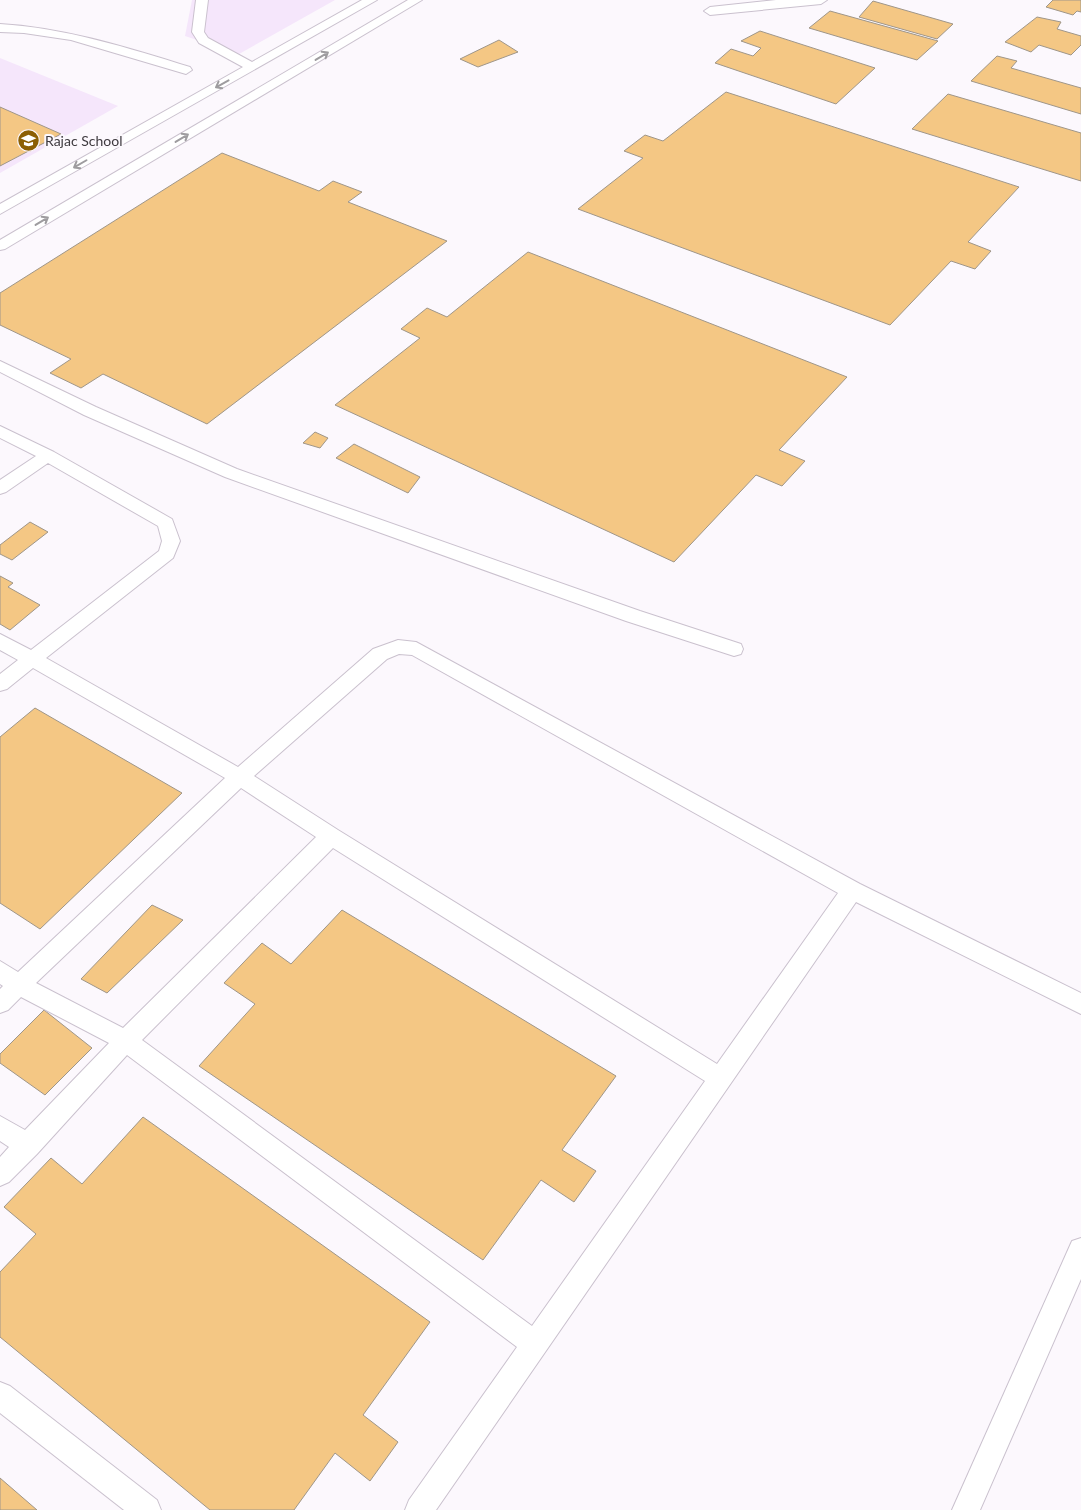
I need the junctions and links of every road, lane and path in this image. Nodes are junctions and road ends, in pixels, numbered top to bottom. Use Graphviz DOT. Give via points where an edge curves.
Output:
graph roads {
  1 [pos="202,0"];
  2 [pos="371,0"];
  3 [pos="416,0"];
  4 [pos="821,0"];
  5 [pos="710,11"];
  6 [pos="0,28"];
  7 [pos="252,67"];
  8 [pos="186,70"];
  9 [pos="0,210"];
  10 [pos="0,246"];
  11 [pos="0,366"];
  12 [pos="0,431"];
  13 [pos="48,456"];
  14 [pos="0,488"];
  15 [pos="0,641"];
  16 [pos="734,649"];
  17 [pos="32,658"];
  18 [pos="0,684"];
  19 [pos="240,777"];
  20 [pos="330,836"];
  21 [pos="852,890"];
  22 [pos="9,978"];
  23 [pos="0,1003"];
  24 [pos="1081,1004"];
  25 [pos="126,1041"];
  26 [pos="720,1078"];
  27 [pos="0,1127"];
  28 [pos="28,1146"];
  29 [pos="0,1174"];
  30 [pos="1081,1250"];
  31 [pos="534,1344"];
  32 [pos="0,1396"];
  33 [pos="147,1510"];
  34 [pos="419,1510"];
  35 [pos="966,1510"];
  1 -- 7 [label="lane" via="198,32 203,40"];
  2 -- 7 [label="lane"];
  10 -- 3 [label="lane, one-way"];
  4 -- 5 [label="lane"];
  6 -- 8 [label="lane" via="54,32"];
  7 -- 9 [label="lane, one-way"];
  11 -- 16 [label="lane" via="90,411 231,473 632,616"];
  12 -- 13 [label="lane"];
  13 -- 14 [label="lane"];
  13 -- 17 [label="lane" via="166,523 171,541 167,554"];
  15 -- 17 [label="lane"];
  17 -- 18 [label="lane"];
  17 -- 19 [label="lane"];
  19 -- 20 [label="lane"];
  19 -- 21 [label="lane" via="380,654 398,647 416,649"];
  19 -- 22 [label="lane"];
  20 -- 25 [label="lane"];
  20 -- 26 [label="lane"];
  21 -- 24 [label="lane"];
  21 -- 26 [label="lane"];
  22 -- 23 [label="lane"];
  22 -- 25 [label="lane"];
  25 -- 28 [label="lane"];
  25 -- 31 [label="lane"];
  26 -- 31 [label="lane"];
  27 -- 28 [label="lane"];
  28 -- 29 [label="lane"];
  30 -- 35 [label="lane"];
  31 -- 34 [label="lane"];
  32 -- 33 [label="lane"];
}
